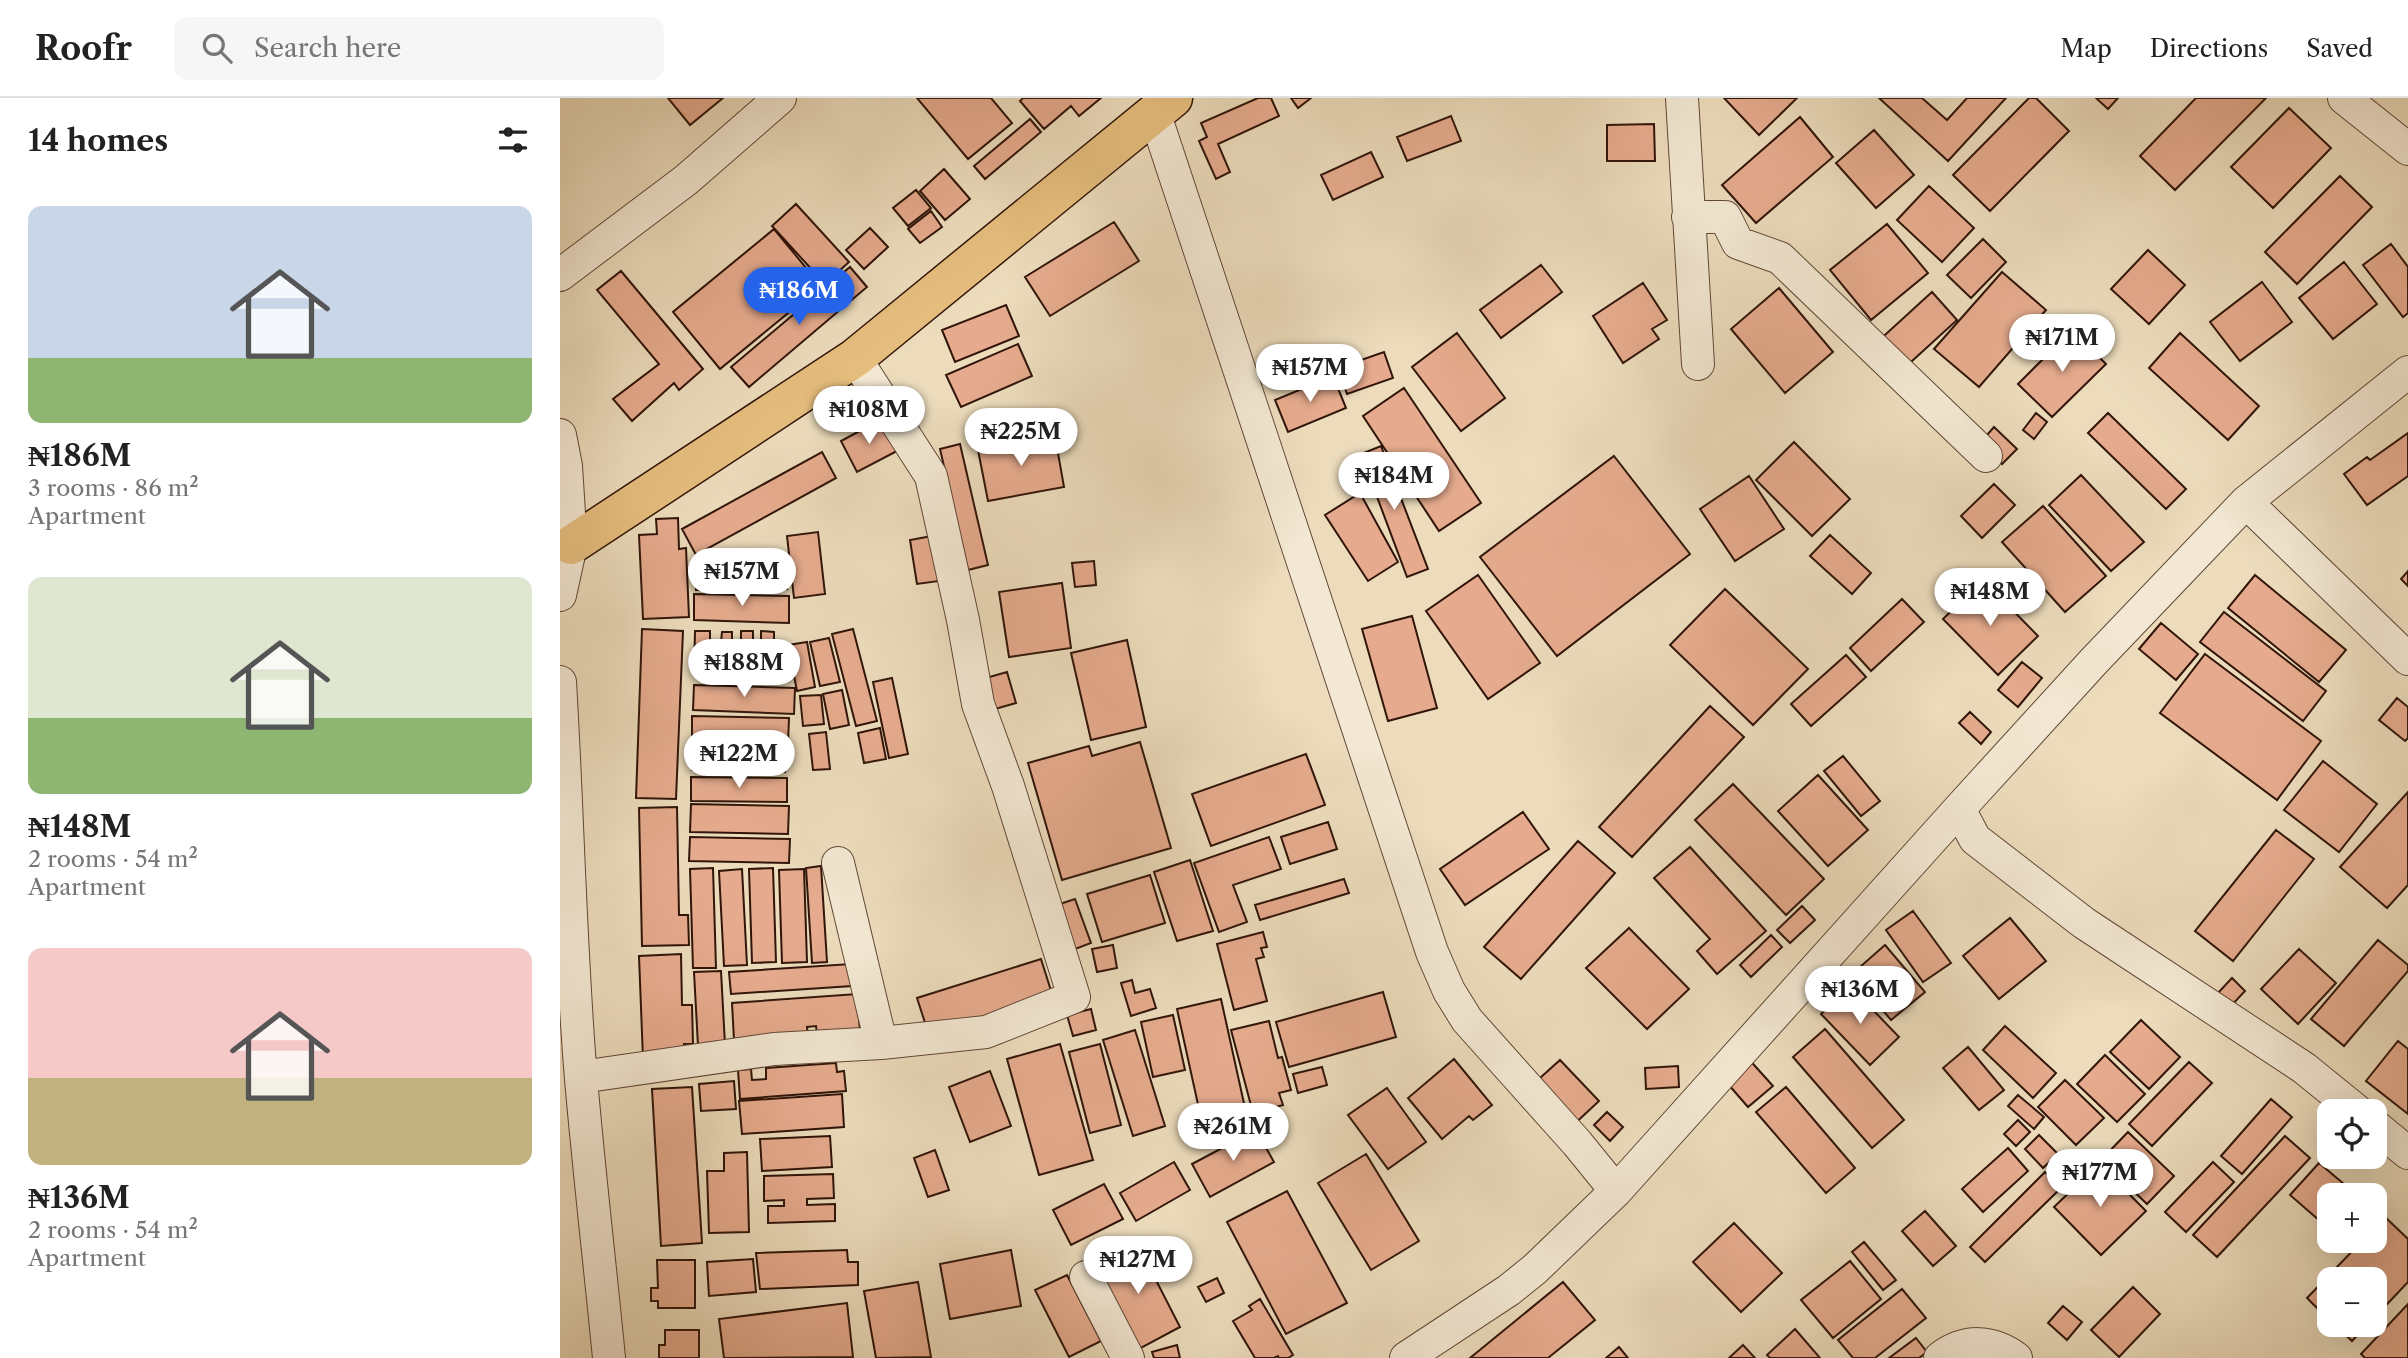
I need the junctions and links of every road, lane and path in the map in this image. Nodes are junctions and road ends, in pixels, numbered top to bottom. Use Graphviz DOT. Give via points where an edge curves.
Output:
graph roads {
  1 [pos="780,98"];
  2 [pos="1682,98"];
  3 [pos="2344,98"];
  4 [pos="1163,105"];
  5 [pos="2408,149"];
  6 [pos="1688,217"];
  7 [pos="560,275"];
  8 [pos="855,358"];
  9 [pos="1698,364"];
  10 [pos="2408,372"];
  11 [pos="560,435"];
  12 [pos="1986,456"];
  13 [pos="2246,502"];
  14 [pos="571,544"];
  15 [pos="560,595"];
  16 [pos="2408,659"];
  17 [pos="560,682"];
  18 [pos="1959,809"];
  19 [pos="838,863"];
  20 [pos="881,1043"];
  21 [pos="581,1077"];
  22 [pos="2342,1099"];
  23 [pos="2387,1136"];
  24 [pos="2408,1153"];
  25 [pos="1616,1191"];
  26 [pos="1086,1277"];
  27 [pos="609,1358"];
  28 [pos="1128,1358"];
  29 [pos="1406,1358"];
  30 [pos="1940,1358"];
  31 [pos="2016,1358"];
  1 -- 7 [label="street" via="686,180"];
  2 -- 6 [label="street"];
  3 -- 5 [label="street"];
  4 -- 8 [label="main road"];
  4 -- 25 [label="street" via="1432,952 1467,1020"];
  6 -- 9 [label="street"];
  6 -- 12 [label="street" via="1725,217 1738,243 1780,258"];
  8 -- 14 [label="main road"];
  8 -- 20 [label="street" via="931,476 978,704 1074,997 986,1032"];
  10 -- 13 [label="street"];
  11 -- 14 [label="street"];
  13 -- 16 [label="street"];
  13 -- 18 [label="street"];
  14 -- 15 [label="street"];
  17 -- 21 [label="street"];
  18 -- 22 [label="street" via="1975,839 2084,923 2304,1068"];
  18 -- 25 [label="street"];
  19 -- 20 [label="street"];
  20 -- 21 [label="street" via="774,1049"];
  21 -- 27 [label="street"];
  23 -- 24 [label="street"];
  25 -- 29 [label="street" via="1509,1290"];
  26 -- 28 [label="street"];
  30 -- 31 [label="street" via="1952,1349 1978,1343 2003,1348"];
}
